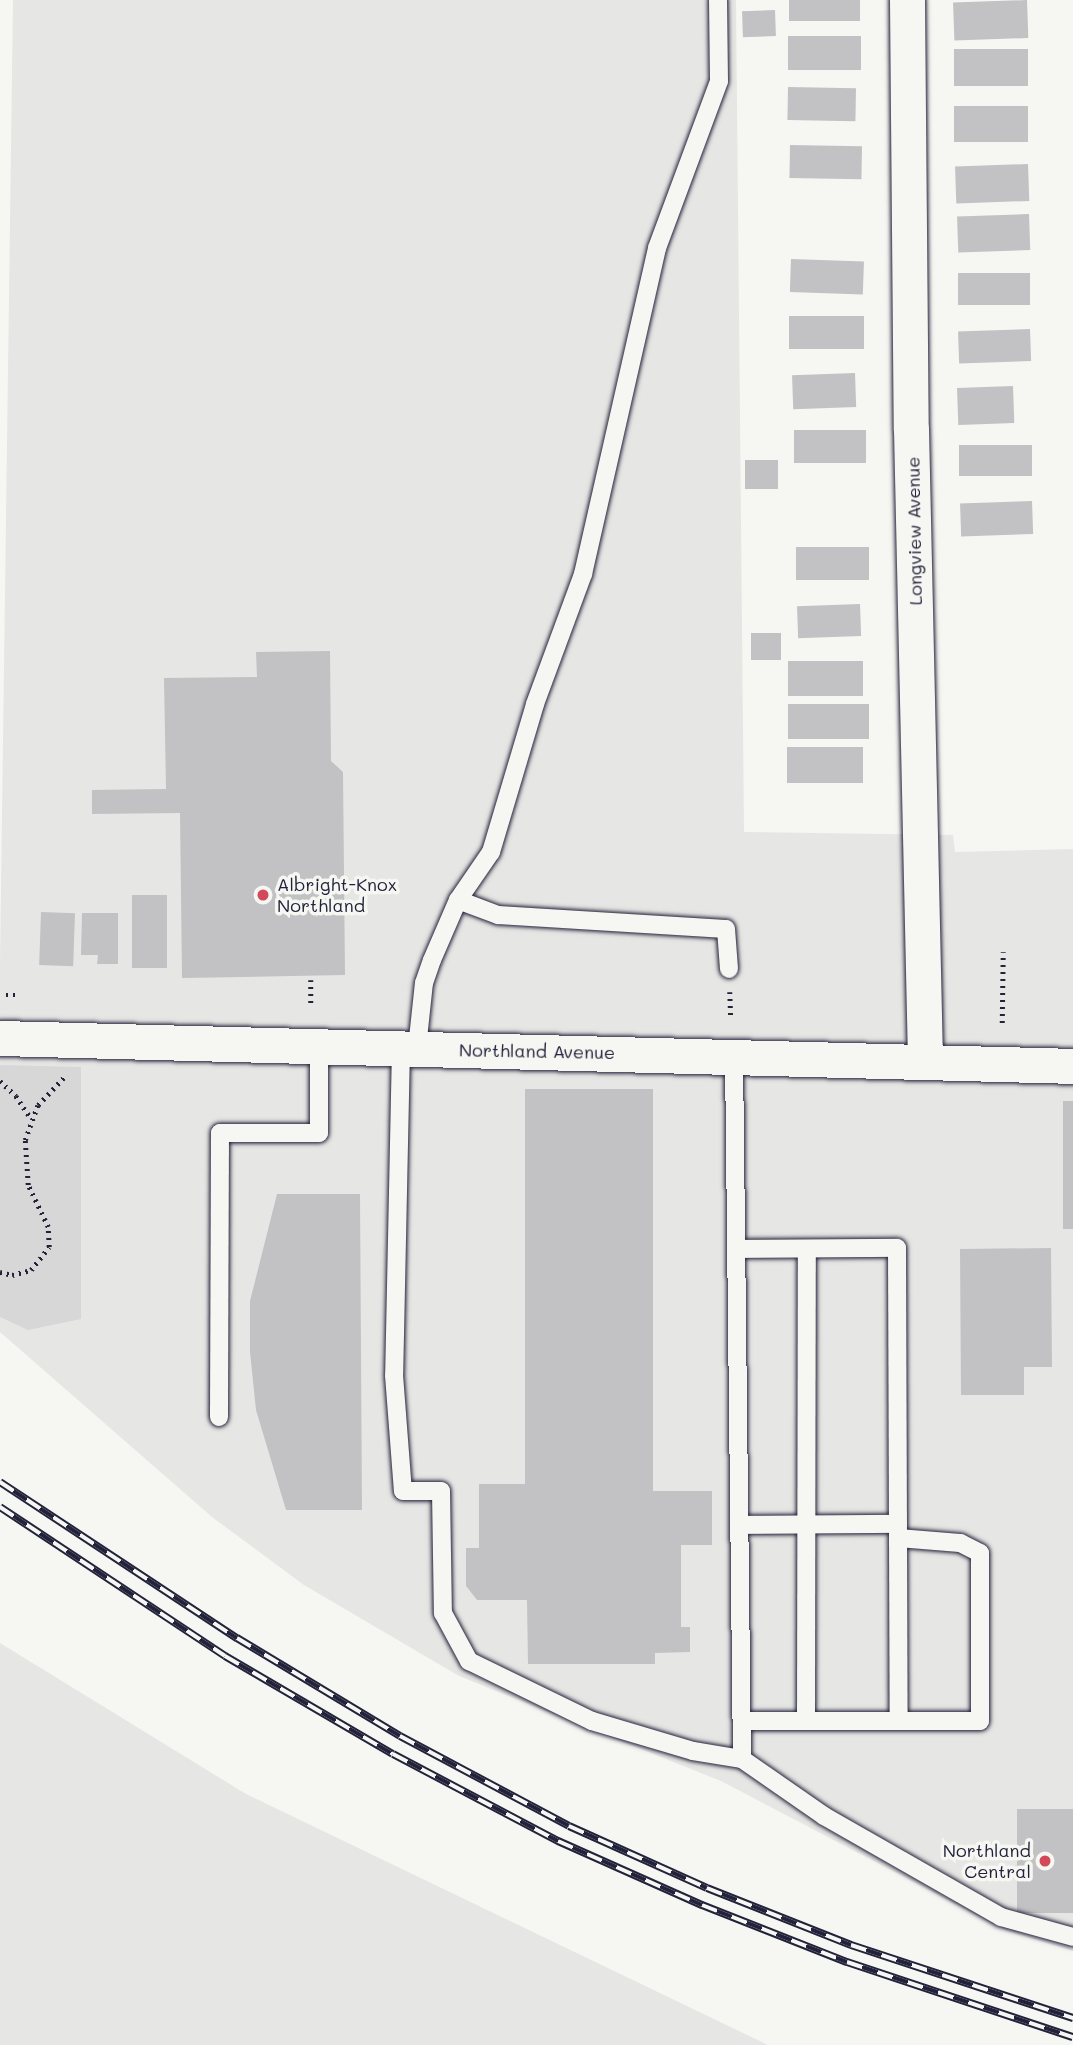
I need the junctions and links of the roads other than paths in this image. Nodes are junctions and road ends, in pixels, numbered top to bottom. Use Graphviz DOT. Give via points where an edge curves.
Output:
graph roads {
  1 [pos="718,0"];
  2 [pos="907,0"];
  3 [pos="458,900"];
  4 [pos="729,969"];
  5 [pos="0,1038"];
  6 [pos="319,1046"];
  7 [pos="409,1048"];
  8 [pos="734,1056"];
  9 [pos="925,1062"];
  10 [pos="1073,1066"];
  11 [pos="736,1249"];
  12 [pos="807,1249"];
  13 [pos="219,1417"];
  14 [pos="739,1525"];
  15 [pos="807,1525"];
  16 [pos="898,1531"];
  17 [pos="742,1721"];
  18 [pos="806,1721"];
  19 [pos="900,1721"];
  20 [pos="742,1759"];
  21 [pos="1073,1937"];
  1 -- 3 [label="lane" via="719,81 657,248 583,574 535,704 491,852"];
  2 -- 9 [label="street, Longview Avenue"];
  3 -- 4 [label="lane" via="498,915 726,929"];
  3 -- 7 [label="lane" via="424,983"];
  5 -- 6 [label="street, Northland Avenue"];
  6 -- 7 [label="street, Northland Avenue"];
  6 -- 13 [label="lane" via="319,1133 220,1133"];
  7 -- 8 [label="street, Northland Avenue"];
  7 -- 20 [label="lane" via="394,1375 403,1491 441,1491 443,1613 469,1661 592,1721 693,1751"];
  8 -- 9 [label="street, Northland Avenue"];
  8 -- 11 [label="lane"];
  9 -- 10 [label="street, Northland Avenue"];
  11 -- 12 [label="lane"];
  11 -- 14 [label="lane"];
  12 -- 15 [label="lane"];
  12 -- 16 [label="lane" via="897,1248"];
  14 -- 15 [label="lane"];
  14 -- 17 [label="lane"];
  15 -- 16 [label="lane"];
  15 -- 18 [label="lane"];
  16 -- 19 [label="lane"];
  16 -- 19 [label="lane" via="960,1542 980,1553 980,1721"];
  17 -- 18 [label="lane"];
  17 -- 20 [label="lane"];
  18 -- 19 [label="lane"];
  20 -- 21 [label="lane" via="824,1816 1001,1917"];
}
